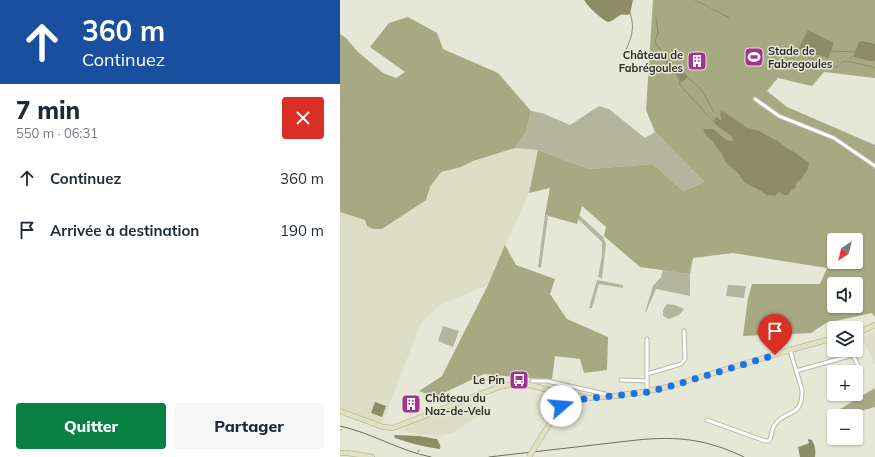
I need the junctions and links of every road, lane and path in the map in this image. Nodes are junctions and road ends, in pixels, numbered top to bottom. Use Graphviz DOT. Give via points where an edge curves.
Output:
graph roads {
  1 [pos="755,99"];
  2 [pos="875,166"];
  3 [pos="875,325"];
  4 [pos="684,331"];
  5 [pos="863,331"];
  6 [pos="647,339"];
  7 [pos="827,341"];
  8 [pos="790,351"];
  9 [pos="858,365"];
  10 [pos="796,371"];
  11 [pos="648,374"];
  12 [pos="621,380"];
  13 [pos="532,381"];
  14 [pos="647,381"];
  15 [pos="568,385"];
  16 [pos="536,387"];
  17 [pos="568,392"];
  18 [pos="648,392"];
  19 [pos="559,393"];
  20 [pos="605,394"];
  21 [pos="590,398"];
  22 [pos="557,401"];
  23 [pos="572,403"];
  24 [pos="564,407"];
  25 [pos="340,411"];
  26 [pos="554,417"];
  27 [pos="707,420"];
  28 [pos="340,453"];
  29 [pos="372,457"];
  30 [pos="529,457"];
  1 -- 2 [label="street" via="779,116 834,138"];
  3 -- 5 [label="main road"];
  4 -- 11 [label="street" via="684,362"];
  6 -- 11 [label="street"];
  7 -- 8 [label="main road"];
  8 -- 10 [label="street"];
  8 -- 18 [label="main road"];
  9 -- 10 [label="street" via="853,355"];
  10 -- 27 [label="street" via="802,390 800,405 797,410 779,420 771,432 769,441"];
  11 -- 14 [label="street"];
  12 -- 14 [label="street"];
  13 -- 15 [label="street" via="547,380"];
  14 -- 18 [label="street"];
  15 -- 17 [label="street"];
  15 -- 20 [label="street"];
  16 -- 19 [label="main road"];
  16 -- 22 [label="main road"];
  16 -- 25 [label="main road" via="518,383 499,387 393,428"];
  17 -- 19 [label="main road"];
  17 -- 21 [label="main road"];
  17 -- 23 [label="main road" via="573,398"];
  18 -- 21 [label="main road"];
  19 -- 22 [label="main road"];
  21 -- 23 [label="main road"];
  22 -- 24 [label="main road"];
  22 -- 26 [label="main road"];
  23 -- 24 [label="main road"];
  24 -- 26 [label="main road"];
  26 -- 30 [label="main road, bridge"];
  28 -- 29 [label="main road"];
}
